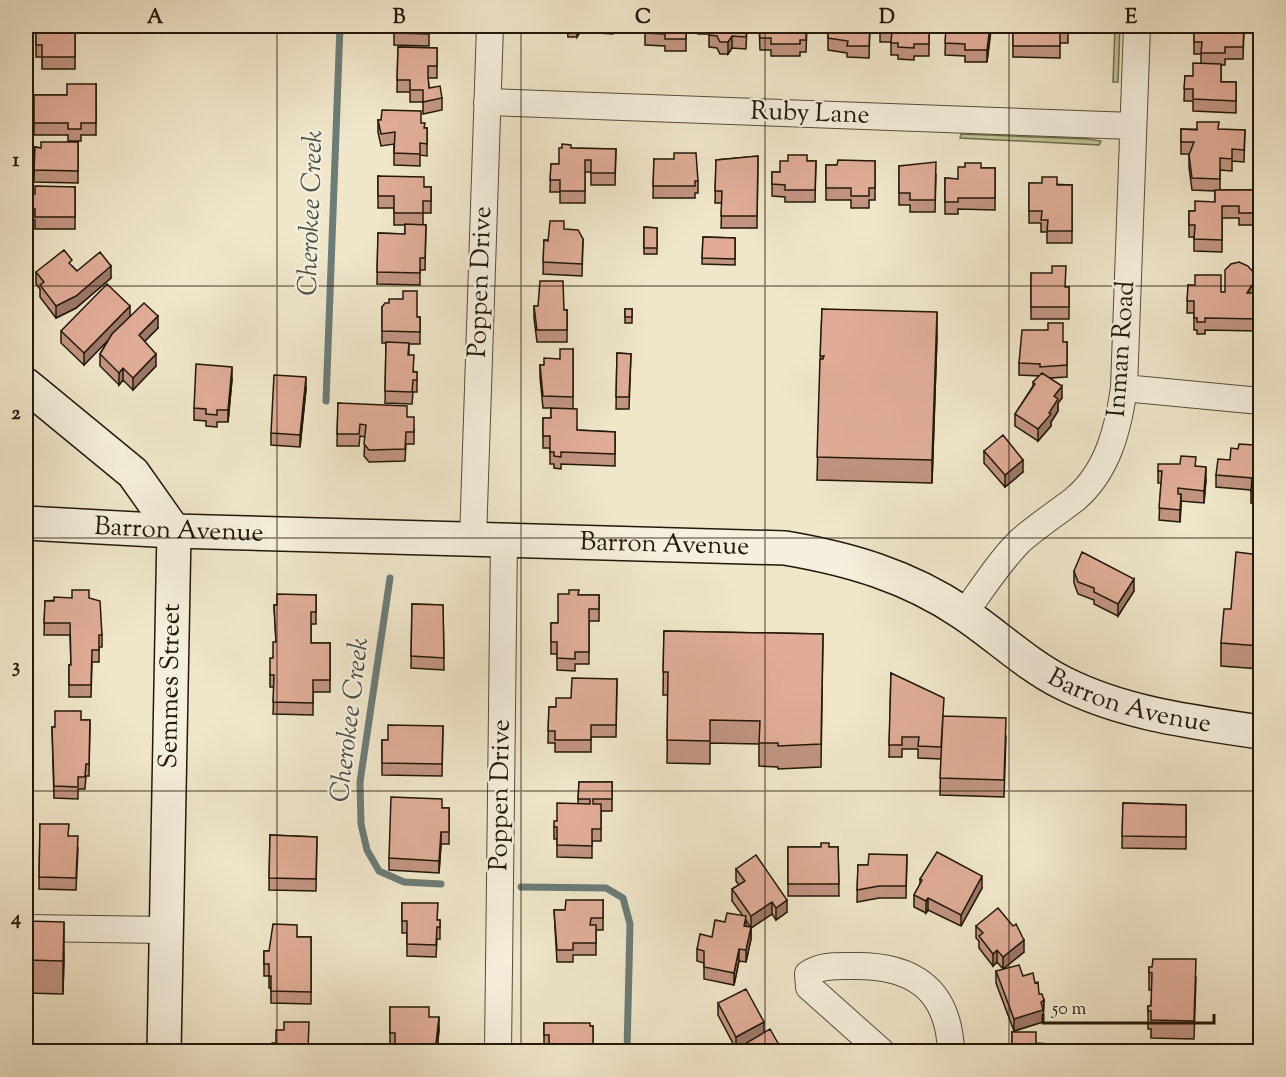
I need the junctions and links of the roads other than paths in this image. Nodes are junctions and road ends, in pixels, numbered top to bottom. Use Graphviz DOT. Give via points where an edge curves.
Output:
graph roads {
  1 [pos="490,26"];
  2 [pos="1137,26"];
  3 [pos="487,102"];
  4 [pos="1133,126"];
  5 [pos="26,385"];
  6 [pos="1124,388"];
  7 [pos="1260,400"];
  8 [pos="26,523"];
  9 [pos="174,531"];
  10 [pos="488,539"];
  11 [pos="964,614"];
  12 [pos="1260,732"];
  13 [pos="26,928"];
  14 [pos="166,930"];
  15 [pos="164,1052"];
  16 [pos="498,1052"];
  17 [pos="882,1052"];
  18 [pos="951,1052"];
  1 -- 3 [label="street, Poppen Drive"];
  2 -- 4 [label="street, Inman Road"];
  3 -- 4 [label="street, Ruby Lane"];
  3 -- 10 [label="street, Poppen Drive"];
  4 -- 6 [label="street, Inman Road"];
  5 -- 9 [label="main road" via="133,473"];
  6 -- 7 [label="street"];
  6 -- 11 [label="street, Inman Road" via="1111,448 1093,479 1077,497 1021,541"];
  8 -- 9 [label="main road, Barron Avenue"];
  9 -- 10 [label="main road, Barron Avenue"];
  9 -- 14 [label="main road, Semmes Street"];
  10 -- 11 [label="main road, Barron Avenue" via="785,548 880,570 927,591"];
  10 -- 16 [label="street, Poppen Drive"];
  11 -- 12 [label="main road, Barron Avenue" via="1061,682 1095,697 1176,719"];
  13 -- 14 [label="street"];
  14 -- 15 [label="main road, Semmes Street"];
  17 -- 18 [label="street" via="809,987 808,974 825,968 862,966 911,976 935,995 944,1009"];
}
